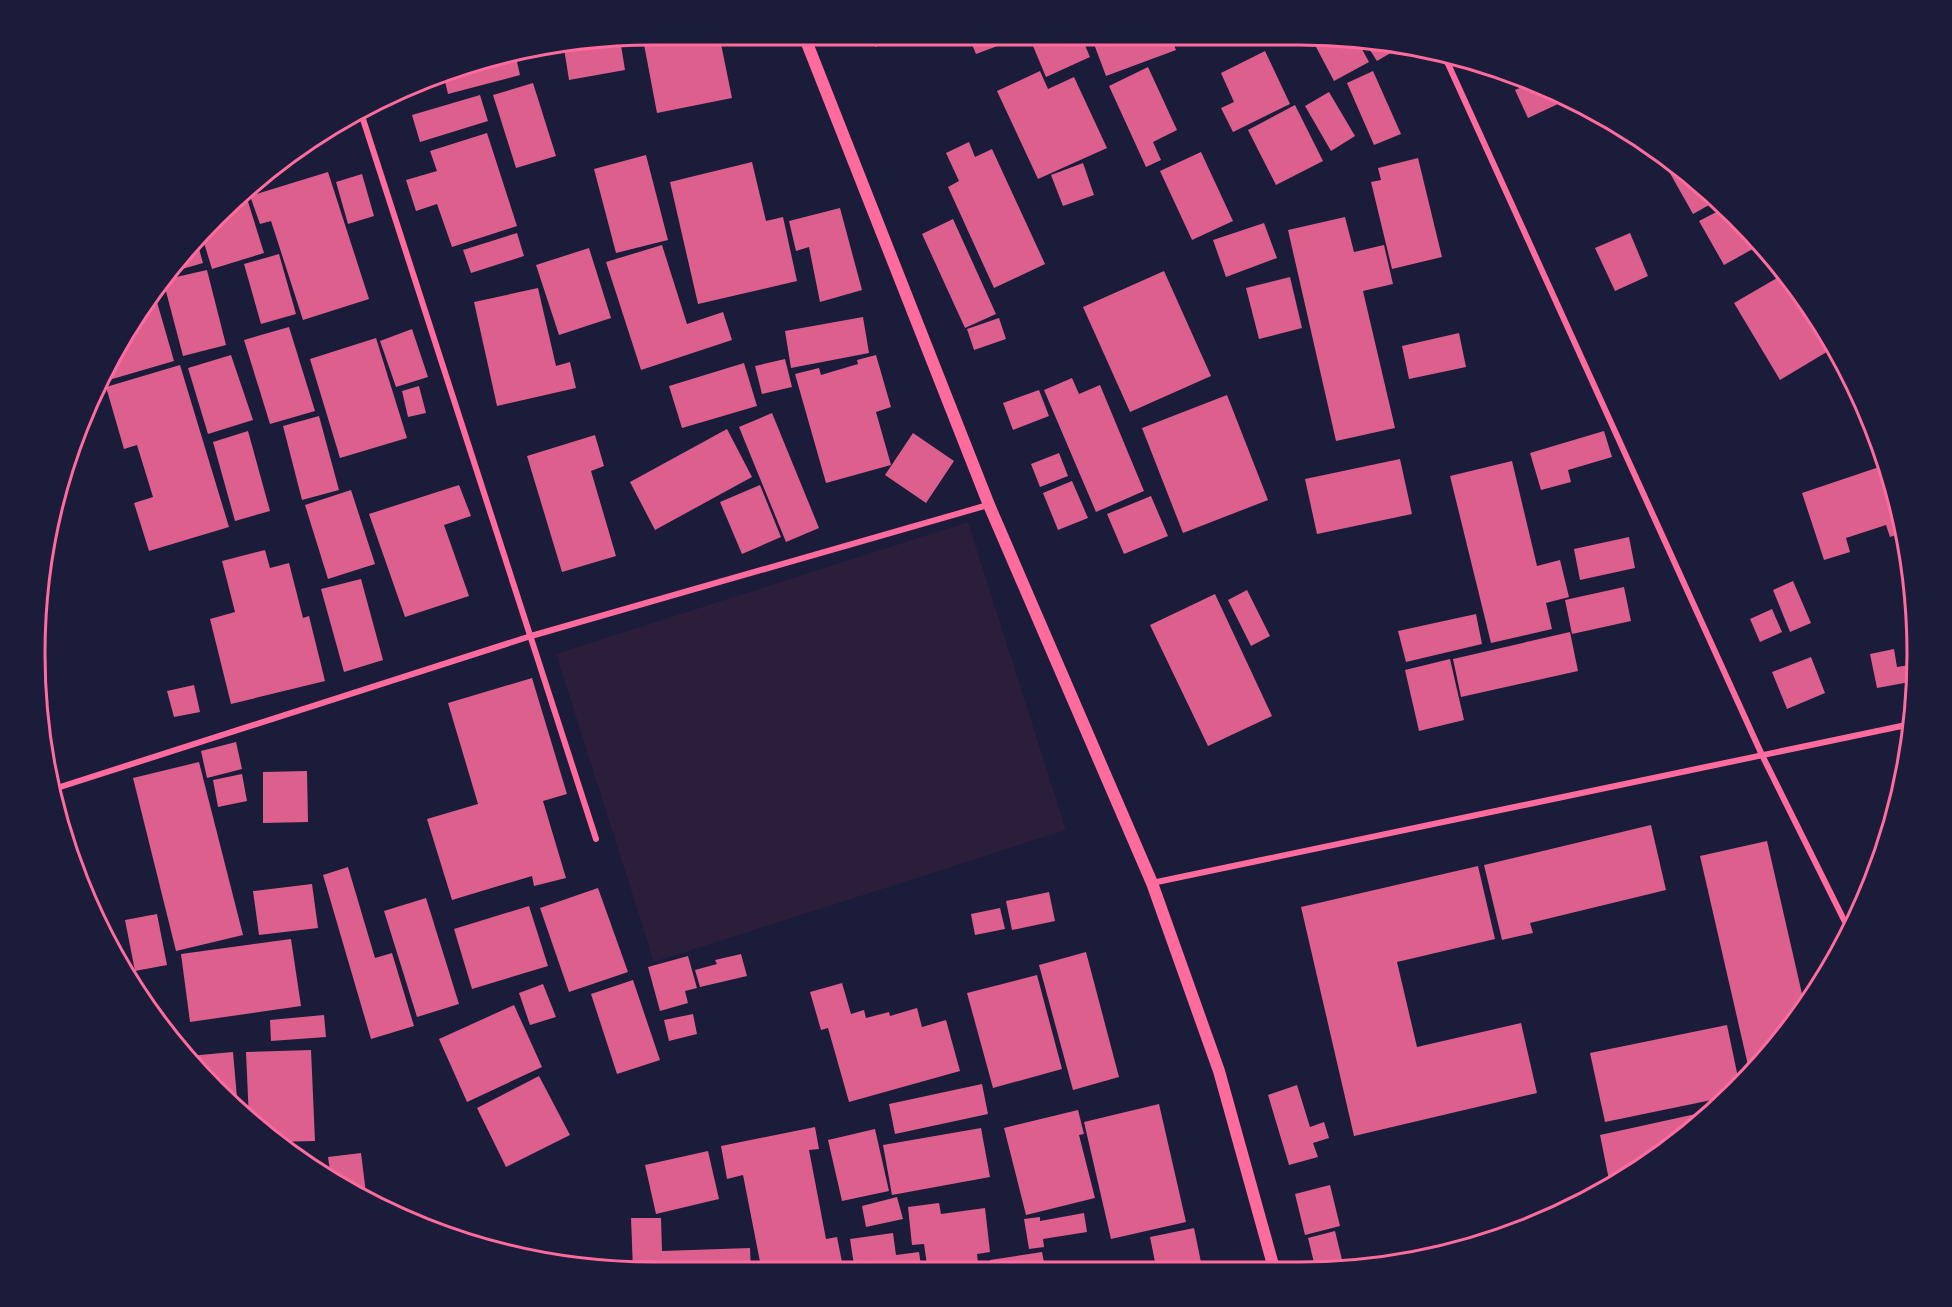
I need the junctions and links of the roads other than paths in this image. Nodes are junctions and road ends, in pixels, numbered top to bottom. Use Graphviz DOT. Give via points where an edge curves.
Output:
graph roads {
  1 [pos="808,45"];
  2 [pos="1448,64"];
  3 [pos="363,120"];
  4 [pos="989,505"];
  5 [pos="531,636"];
  6 [pos="1903,726"];
  7 [pos="1762,755"];
  8 [pos="60,787"];
  9 [pos="596,840"];
  10 [pos="1152,883"];
  11 [pos="1845,921"];
  12 [pos="1272,1262"];
  1 -- 4 [label="main road"];
  2 -- 7 [label="street"];
  3 -- 5 [label="street"];
  4 -- 5 [label="street"];
  4 -- 10 [label="main road"];
  5 -- 8 [label="street"];
  5 -- 9 [label="street"];
  6 -- 7 [label="street"];
  7 -- 10 [label="street"];
  7 -- 11 [label="street"];
  10 -- 12 [label="main road" via="1219,1071"];
}
